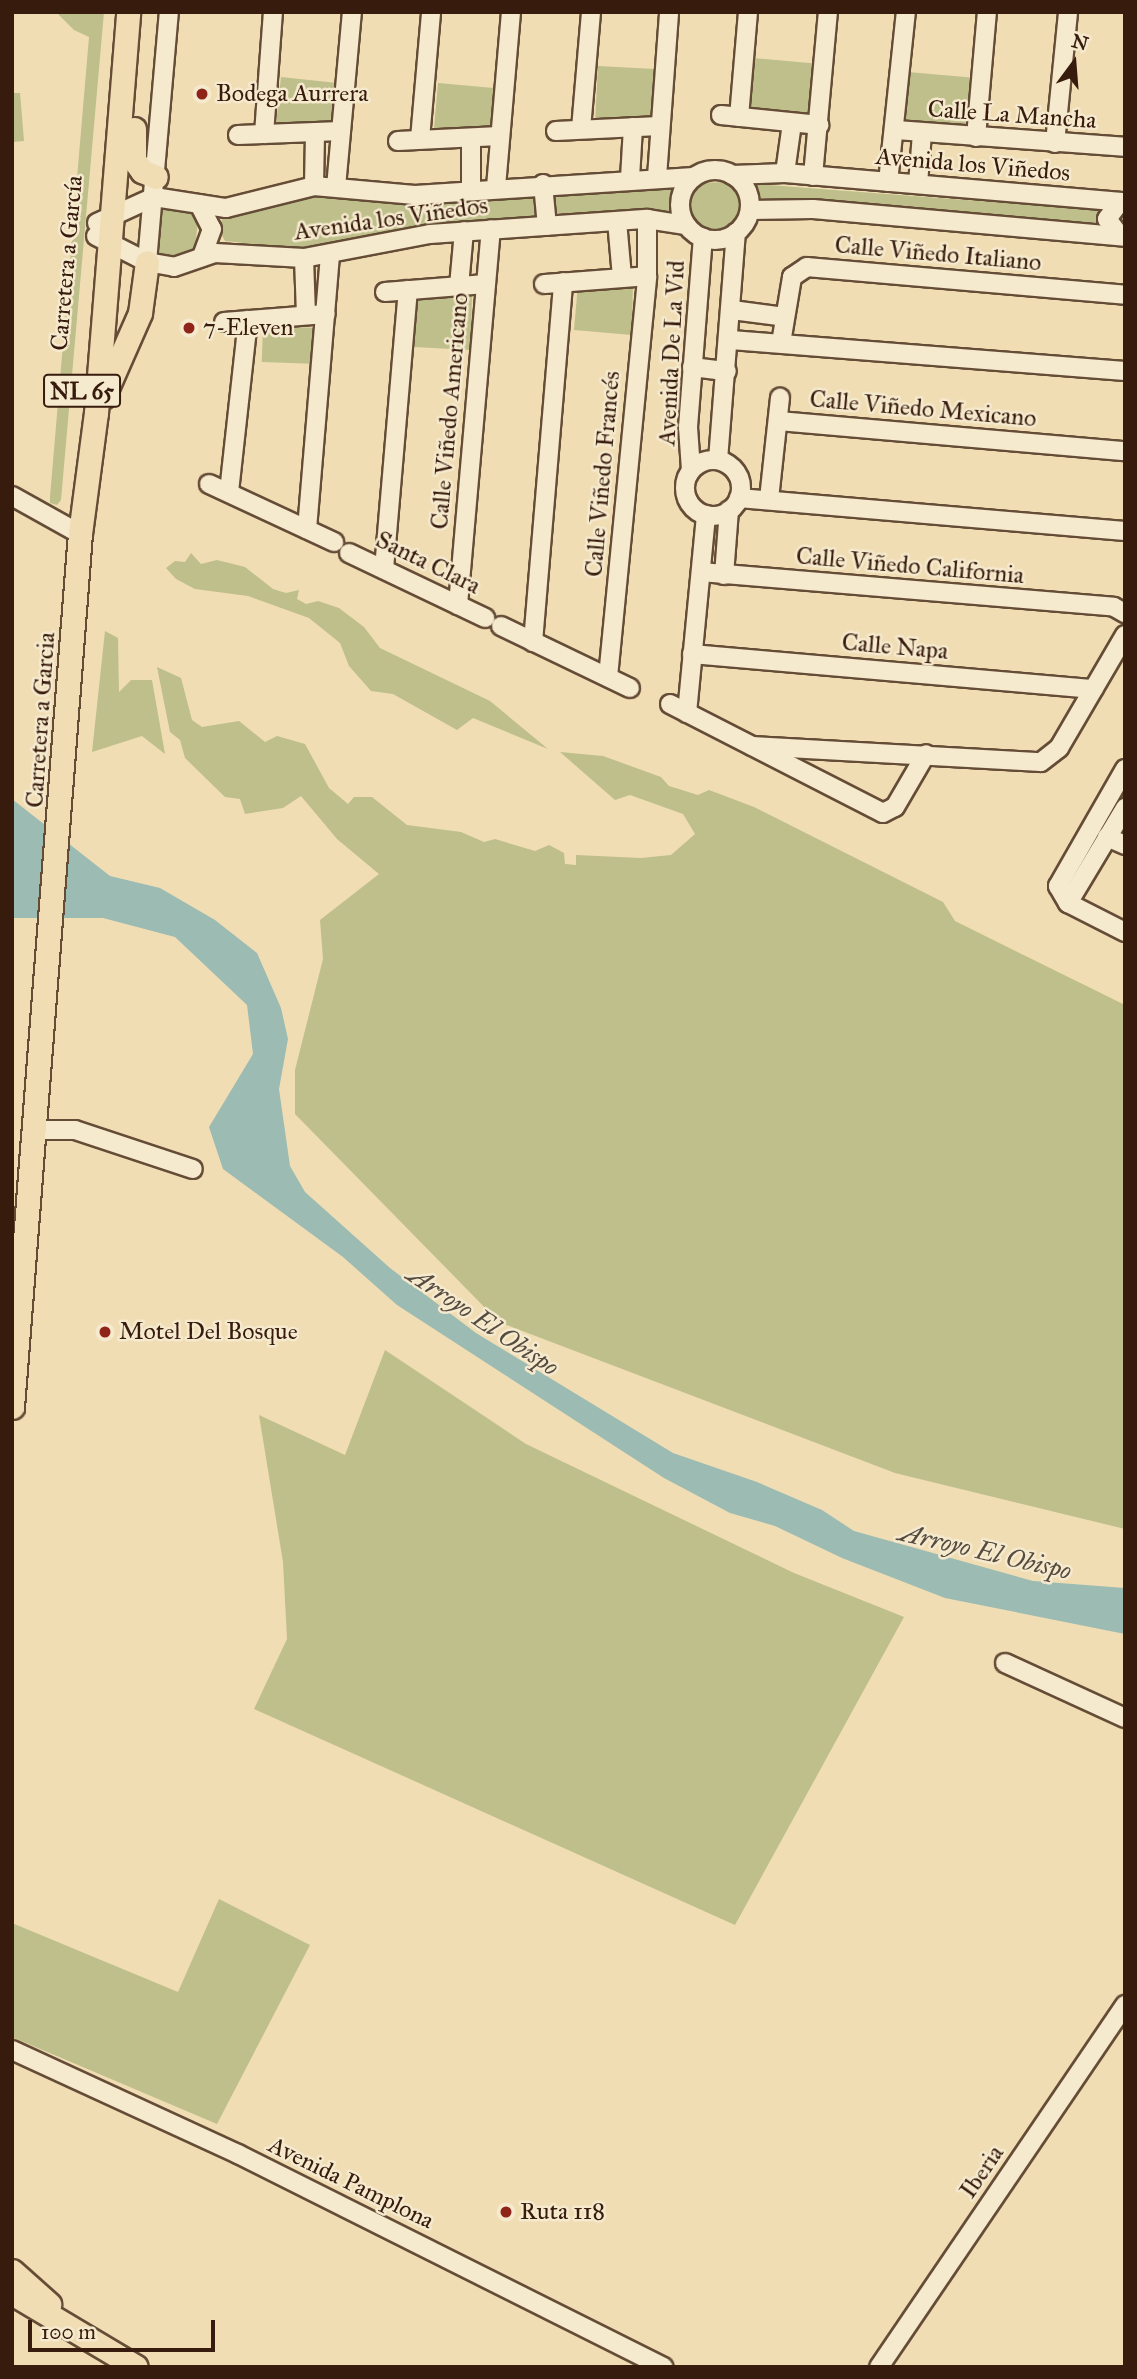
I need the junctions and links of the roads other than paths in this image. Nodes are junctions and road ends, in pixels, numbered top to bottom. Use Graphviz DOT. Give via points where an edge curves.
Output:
graph roads {
  1 [pos="169,12"];
  2 [pos="273,12"];
  3 [pos="352,12"];
  4 [pos="430,12"];
  5 [pos="511,12"];
  6 [pos="591,12"];
  7 [pos="669,12"];
  8 [pos="748,12"];
  9 [pos="828,12"];
  10 [pos="906,12"];
  11 [pos="987,12"];
  12 [pos="1068,12"];
  13 [pos="123,18"];
  14 [pos="792,123"];
  15 [pos="819,125"];
  16 [pos="633,127"];
  17 [pos="659,127"];
  18 [pos="581,129"];
  19 [pos="895,130"];
  20 [pos="341,131"];
  21 [pos="556,131"];
  22 [pos="315,132"];
  23 [pos="922,133"];
  24 [pos="264,134"];
  25 [pos="238,135"];
  26 [pos="499,136"];
  27 [pos="976,137"];
  28 [pos="471,138"];
  29 [pos="420,139"];
  30 [pos="398,141"];
  31 [pos="1055,143"];
  32 [pos="1125,147"];
  33 [pos="785,173"];
  34 [pos="732,175"];
  35 [pos="813,176"];
  36 [pos="657,177"];
  37 [pos="693,177"];
  38 [pos="630,178"];
  39 [pos="888,182"];
  40 [pos="543,184"];
  41 [pos="918,184"];
  42 [pos="314,186"];
  43 [pos="155,187"];
  44 [pos="336,187"];
  45 [pos="496,187"];
  46 [pos="471,189"];
  47 [pos="994,191"];
  48 [pos="1122,202"];
  49 [pos="199,204"];
  50 [pos="750,209"];
  51 [pos="647,219"];
  52 [pos="617,221"];
  53 [pos="989,224"];
  54 [pos="686,225"];
  55 [pos="547,226"];
  56 [pos="104,229"];
  57 [pos="491,229"];
  58 [pos="464,231"];
  59 [pos="736,233"];
  60 [pos="1122,237"];
  61 [pos="704,238"];
  62 [pos="330,254"];
  63 [pos="202,257"];
  64 [pos="304,258"];
  65 [pos="147,262"];
  66 [pos="647,276"];
  67 [pos="622,277"];
  68 [pos="570,281"];
  69 [pos="486,284"];
  70 [pos="544,284"];
  71 [pos="458,286"];
  72 [pos="408,290"];
  73 [pos="385,292"];
  74 [pos="1125,295"];
  75 [pos="732,310"];
  76 [pos="326,314"];
  77 [pos="306,315"];
  78 [pos="785,317"];
  79 [pos="248,320"];
  80 [pos="225,322"];
  81 [pos="731,340"];
  82 [pos="781,344"];
  83 [pos="692,368"];
  84 [pos="727,371"];
  85 [pos="1125,371"];
  86 [pos="780,398"];
  87 [pos="96,413"];
  88 [pos="779,421"];
  89 [pos="1125,451"];
  90 [pos="718,460"];
  91 [pos="691,470"];
  92 [pos="209,484"];
  93 [pos="770,491"];
  94 [pos="229,492"];
  95 [pos="12,496"];
  96 [pos="736,497"];
  97 [pos="706,515"];
  98 [pos="307,528"];
  99 [pos="75,531"];
  100 [pos="1125,531"];
  101 [pos="384,569"];
  102 [pos="701,572"];
  103 [pos="724,575"];
  104 [pos="458,605"];
  105 [pos="1120,610"];
  106 [pos="1125,635"];
  107 [pos="533,642"];
  108 [pos="692,654"];
  109 [pos="608,677"];
  110 [pos="630,688"];
  111 [pos="1093,689"];
  112 [pos="670,704"];
  113 [pos="687,713"];
  114 [pos="752,746"];
  115 [pos="926,754"];
  116 [pos="57,768"];
  117 [pos="1125,769"];
  118 [pos="1125,808"];
  119 [pos="1107,836"];
  120 [pos="1125,845"];
  121 [pos="1068,903"];
  122 [pos="44,932"];
  123 [pos="1125,932"];
  124 [pos="33,1130"];
  125 [pos="193,1169"];
  126 [pos="12,1239"];
  127 [pos="12,1407"];
  128 [pos="1005,1663"];
  129 [pos="1125,1718"];
  130 [pos="1125,2005"];
  131 [pos="12,2050"];
  132 [pos="12,2270"];
  133 [pos="19,2299"];
  134 [pos="60,2322"];
  135 [pos="136,2367"];
  136 [pos="664,2367"];
  137 [pos="879,2367"];
  1 -- 43 [label="street"];
  2 -- 24 [label="street"];
  3 -- 20 [label="street"];
  4 -- 29 [label="street"];
  5 -- 26 [label="street"];
  6 -- 18 [label="street"];
  7 -- 17 [label="street"];
  8 -- 14 [label="street" via="730,116"];
  9 -- 15 [label="street"];
  10 -- 19 [label="street"];
  11 -- 27 [label="street"];
  12 -- 31 [label="street"];
  13 -- 43 [label="main road" via="135,44 137,64 134,160"];
  13 -- 56 [label="main road, Carretera a García / NL 65"];
  14 -- 15 [label="street"];
  14 -- 33 [label="street"];
  15 -- 35 [label="street"];
  16 -- 17 [label="street"];
  16 -- 18 [label="street"];
  16 -- 38 [label="street"];
  17 -- 36 [label="street"];
  18 -- 21 [label="street"];
  19 -- 23 [label="street, Calle La Mancha"];
  19 -- 39 [label="street"];
  20 -- 22 [label="street"];
  20 -- 44 [label="street"];
  22 -- 24 [label="street"];
  22 -- 42 [label="street"];
  23 -- 27 [label="street, Calle La Mancha"];
  23 -- 41 [label="street"];
  24 -- 25 [label="street"];
  26 -- 28 [label="street"];
  26 -- 45 [label="street"];
  27 -- 31 [label="street, Calle La Mancha"];
  28 -- 29 [label="street"];
  28 -- 46 [label="street"];
  29 -- 30 [label="street"];
  31 -- 32 [label="street, Calle La Mancha"];
  33 -- 34 [label="street, Avenida los Viñedos"];
  33 -- 35 [label="street, Avenida los Viñedos"];
  34 -- 37 [label="street" via="712,170"];
  34 -- 50 [label="street" via="748,193"];
  35 -- 39 [label="street, Avenida los Viñedos"];
  36 -- 37 [label="street, Avenida los Viñedos"];
  36 -- 38 [label="street, Avenida los Viñedos"];
  37 -- 54 [label="street" via="681,196"];
  38 -- 40 [label="street, Avenida los Viñedos"];
  39 -- 41 [label="street, Avenida los Viñedos"];
  40 -- 45 [label="street, Avenida los Viñedos"];
  40 -- 55 [label="street"];
  41 -- 47 [label="street, Avenida los Viñedos"];
  42 -- 44 [label="street, Avenida los Viñedos"];
  42 -- 49 [label="street, Avenida los Viñedos" via="226,208"];
  43 -- 49 [label="street, Avenida los Viñedos"];
  43 -- 56 [label="street"];
  43 -- 65 [label="street"];
  44 -- 46 [label="street, Avenida los Viñedos" via="406,195"];
  45 -- 46 [label="street, Avenida los Viñedos"];
  47 -- 48 [label="street, Avenida los Viñedos"];
  47 -- 53 [label="street" via="997,212"];
  48 -- 60 [label="street" via="1111,209 1107,219"];
  49 -- 63 [label="street" via="212,229"];
  50 -- 53 [label="street" via="813,209"];
  50 -- 59 [label="street"];
  51 -- 52 [label="street, Avenida los Viñedos"];
  51 -- 54 [label="street, Avenida los Viñedos"];
  51 -- 66 [label="street, Calle Viñedo Francés"];
  52 -- 55 [label="street, Avenida los Viñedos"];
  52 -- 67 [label="street"];
  53 -- 60 [label="street"];
  54 -- 61 [label="street"];
  55 -- 57 [label="street, Avenida los Viñedos"];
  56 -- 65 [label="street"];
  56 -- 87 [label="main road, Carretera a García / NL 65"];
  56 -- 99 [label="main road, Carretera a García / NL 65"];
  57 -- 58 [label="street, Avenida los Viñedos"];
  57 -- 69 [label="street"];
  58 -- 62 [label="street, Avenida los Viñedos"];
  58 -- 71 [label="street"];
  59 -- 61 [label="street"];
  59 -- 75 [label="street"];
  61 -- 83 [label="street, Avenida De La Vid"];
  62 -- 64 [label="street, Avenida los Viñedos"];
  62 -- 76 [label="street"];
  63 -- 64 [label="street, Avenida los Viñedos" via="229,252"];
  63 -- 65 [label="street, Avenida los Viñedos" via="174,267"];
  64 -- 77 [label="street"];
  65 -- 87 [label="main road" via="140,313"];
  66 -- 67 [label="street"];
  66 -- 109 [label="street, Calle Viñedo Francés"];
  67 -- 68 [label="street"];
  68 -- 70 [label="street"];
  68 -- 107 [label="street"];
  69 -- 71 [label="street, Calle Viñedo Americano"];
  69 -- 104 [label="street, Calle Viñedo Americano"];
  71 -- 72 [label="street, Calle Viñedo Americano"];
  72 -- 73 [label="street, Calle Viñedo Americano"];
  72 -- 101 [label="street"];
  74 -- 78 [label="street, Calle Viñedo Italiano" via="807,267 792,277"];
  75 -- 78 [label="street"];
  75 -- 81 [label="street"];
  76 -- 77 [label="street"];
  76 -- 98 [label="street"];
  77 -- 79 [label="street"];
  78 -- 82 [label="street, Calle Viñedo Italiano"];
  79 -- 80 [label="street"];
  79 -- 94 [label="street"];
  81 -- 82 [label="street"];
  81 -- 84 [label="street"];
  82 -- 85 [label="street"];
  83 -- 84 [label="street"];
  83 -- 91 [label="street, Avenida De La Vid"];
  84 -- 90 [label="street"];
  86 -- 88 [label="street"];
  87 -- 99 [label="main road, NL 65"];
  88 -- 89 [label="street, Calle Viñedo Mexicano"];
  88 -- 93 [label="street, Calle Viñedo Mexicano"];
  90 -- 91 [label="street" via="703,461"];
  90 -- 96 [label="street" via="733,468"];
  91 -- 97 [label="street" via="685,493 693,507"];
  92 -- 94 [label="street, Santa Clara"];
  93 -- 96 [label="street"];
  93 -- 100 [label="street"];
  94 -- 98 [label="street, Santa Clara"];
  95 -- 99 [label="street"];
  96 -- 97 [label="street"];
  96 -- 103 [label="street"];
  97 -- 102 [label="street"];
  98 -- 101 [label="street, Santa Clara"];
  99 -- 116 [label="main road, Carretera a García / NL 65"];
  101 -- 104 [label="street, Santa Clara"];
  102 -- 103 [label="street, Calle Viñedo California"];
  102 -- 108 [label="street"];
  103 -- 105 [label="street, Calle Viñedo California"];
  104 -- 107 [label="street, Santa Clara"];
  106 -- 111 [label="street"];
  107 -- 109 [label="street"];
  108 -- 111 [label="street, Calle Napa"];
  108 -- 113 [label="street"];
  109 -- 110 [label="street"];
  111 -- 115 [label="street" via="1059,748 1047,760"];
  112 -- 113 [label="street"];
  113 -- 114 [label="street"];
  114 -- 115 [label="street"];
  114 -- 115 [label="street" via="883,813 895,807"];
  116 -- 122 [label="main road, Carretera a Garcia / NL 65"];
  117 -- 121 [label="street" via="1059,880 1059,893"];
  118 -- 119 [label="street"];
  119 -- 120 [label="street"];
  119 -- 121 [label="street"];
  121 -- 123 [label="street"];
  122 -- 124 [label="main road, Carretera a Garcia / NL 65"];
  122 -- 126 [label="main road, Carretera a Garcia / NL 65"];
  124 -- 125 [label="street" via="75,1130"];
  124 -- 127 [label="main road, Carretera a Garcia / NL 65"];
  128 -- 129 [label="street"];
  130 -- 137 [label="street, Iberia"];
  131 -- 136 [label="street, Avenida Pamplona" via="238,2154"];
  132 -- 134 [label="main road" via="41,2295"];
  133 -- 134 [label="main road"];
  134 -- 135 [label="main road"];
}
